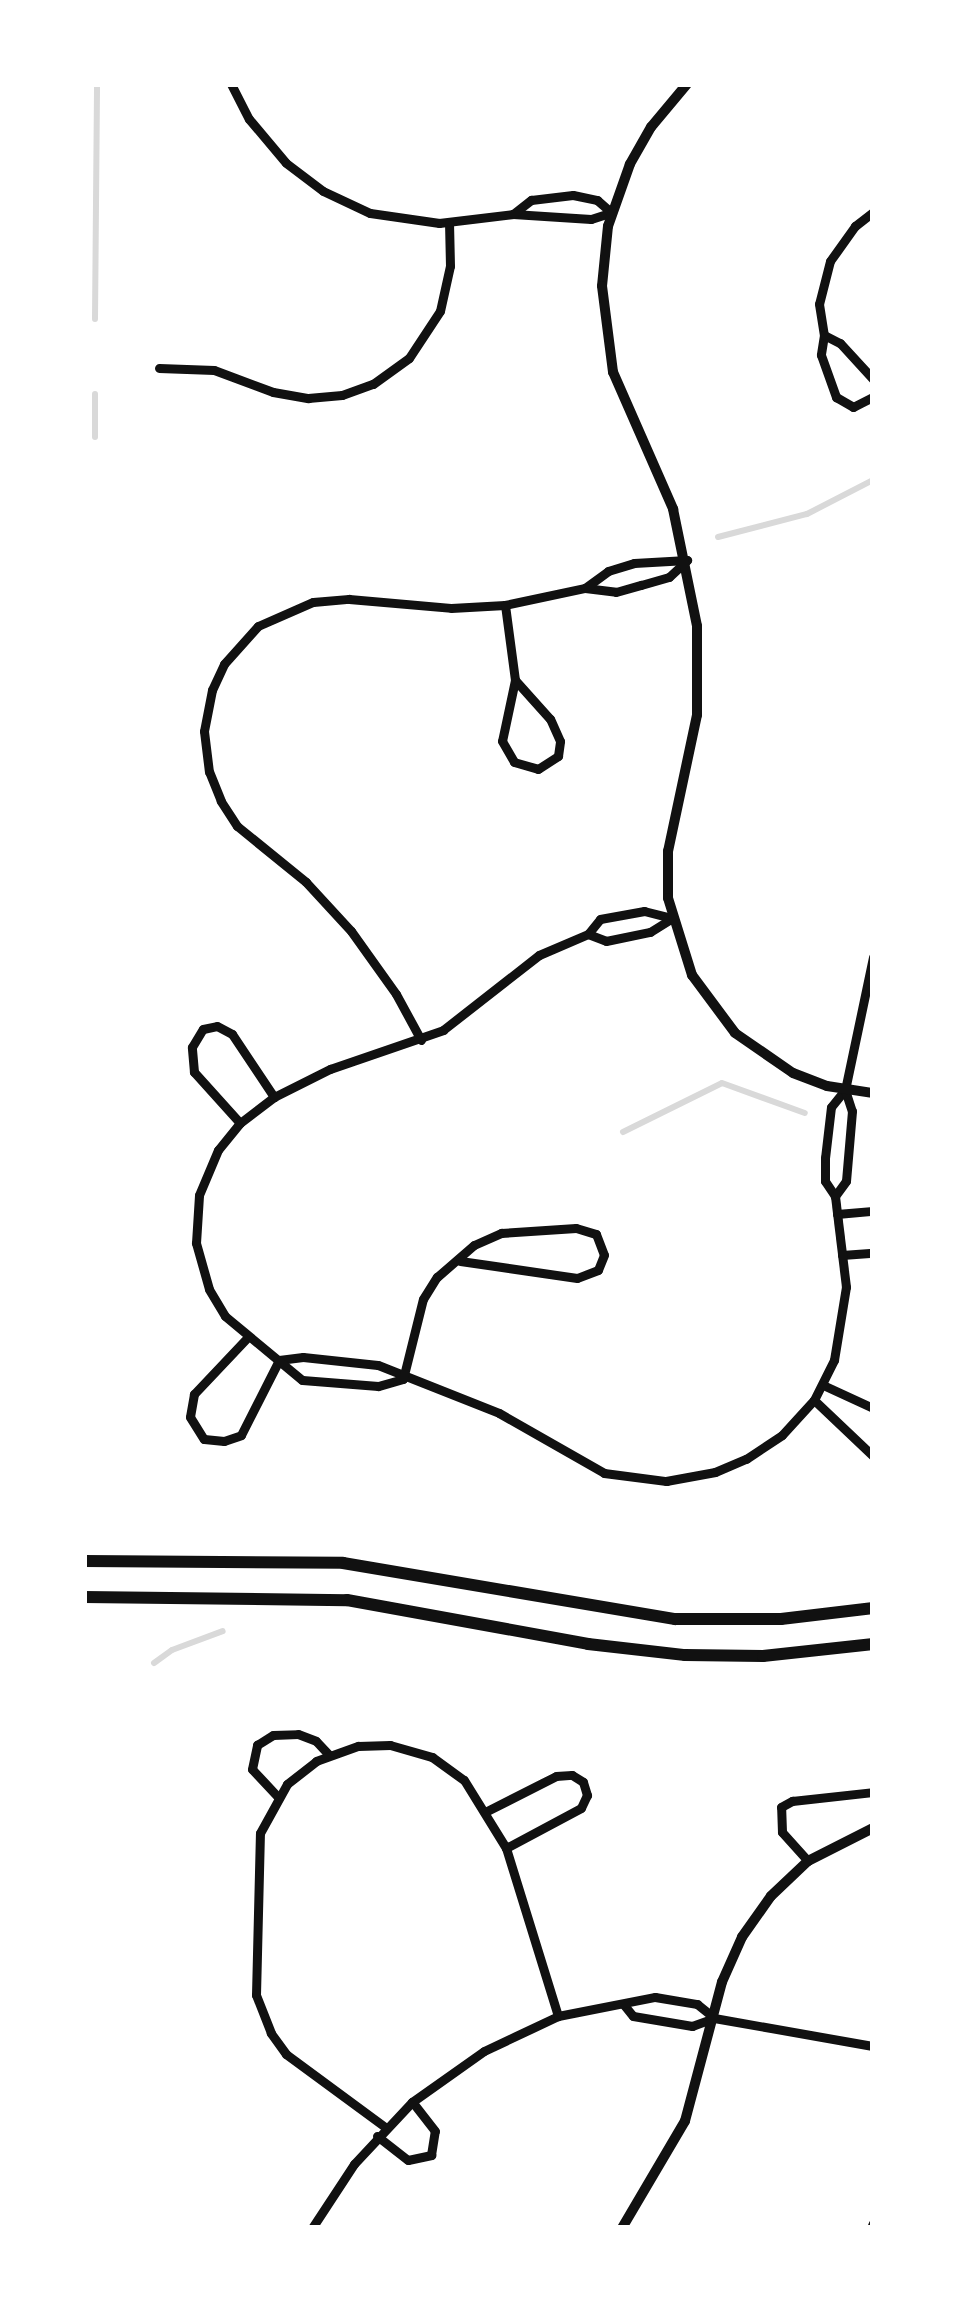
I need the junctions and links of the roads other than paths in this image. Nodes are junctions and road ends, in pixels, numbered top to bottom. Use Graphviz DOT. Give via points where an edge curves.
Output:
graph roads {
  1 [pos="232,84"];
  2 [pos="686,84"];
  3 [pos="612,212"];
  4 [pos="873,212"];
  5 [pos="513,214"];
  6 [pos="449,223"];
  7 [pos="824,335"];
  8 [pos="159,368"];
  9 [pos="873,379"];
  10 [pos="873,398"];
  11 [pos="687,560"];
  12 [pos="585,587"];
  13 [pos="505,604"];
  14 [pos="515,680"];
  15 [pos="672,918"];
  16 [pos="588,934"];
  17 [pos="873,957"];
  18 [pos="421,1040"];
  19 [pos="845,1090"];
  20 [pos="873,1093"];
  21 [pos="274,1097"];
  22 [pos="240,1123"];
  23 [pos="835,1196"];
  24 [pos="873,1211"];
  25 [pos="837,1214"];
  26 [pos="873,1253"];
  27 [pos="842,1255"];
  28 [pos="460,1262"];
  29 [pos="246,1339"];
  30 [pos="278,1360"];
  31 [pos="404,1379"];
  32 [pos="823,1384"];
  33 [pos="814,1400"];
  34 [pos="873,1408"];
  35 [pos="873,1456"];
  36 [pos="84,1561"];
  37 [pos="84,1597"];
  38 [pos="873,1608"];
  39 [pos="873,1644"];
  40 [pos="328,1754"];
  41 [pos="873,1792"];
  42 [pos="278,1797"];
  43 [pos="487,1810"];
  44 [pos="873,1828"];
  45 [pos="506,1848"];
  46 [pos="808,1861"];
  47 [pos="624,2005"];
  48 [pos="558,2017"];
  49 [pos="714,2018"];
  50 [pos="873,2046"];
  51 [pos="412,2102"];
  52 [pos="381,2131"];
  53 [pos="312,2228"];
  54 [pos="622,2228"];
  1 -- 6 [label="street" via="258,131 309,182 384,217"];
  2 -- 3 [label="street" via="640,144"];
  3 -- 5 [label="street" via="590,219"];
  3 -- 5 [label="street" via="573,195 531,200"];
  3 -- 11 [label="street" via="602,273 607,350"];
  4 -- 7 [label="street" via="824,275"];
  5 -- 6 [label="street"];
  6 -- 8 [label="street" via="440,311 409,358 373,384 308,398 214,370"];
  7 -- 9 [label="street"];
  7 -- 10 [label="street" via="820,355 836,397 853,407"];
  11 -- 12 [label="street" via="634,563"];
  11 -- 12 [label="street" via="641,586"];
  11 -- 15 [label="street" via="699,686 668,851"];
  12 -- 13 [label="street"];
  13 -- 14 [label="street"];
  13 -- 18 [label="street" via="435,608 339,599 298,606 258,626 232,652 206,716 209,772 230,817 351,931"];
  14 -- 14 [label="street" via="502,742 514,762 538,769 557,756 560,741"];
  15 -- 16 [label="street" via="650,932 605,941"];
  15 -- 16 [label="street" via="644,911 600,919"];
  15 -- 19 [label="street" via="692,975 735,1033 793,1073"];
  16 -- 18 [label="street" via="538,955 477,1007"];
  17 -- 19 [label="street"];
  18 -- 21 [label="street"];
  19 -- 20 [label="street"];
  19 -- 23 [label="street" via="852,1111 847,1181"];
  19 -- 23 [label="street" via="832,1107 826,1143 825,1181"];
  21 -- 22 [label="street"];
  21 -- 22 [label="street" via="232,1034 203,1029 192,1047 194,1072"];
  22 -- 29 [label="street" via="206,1173 196,1232 209,1289"];
  23 -- 25 [label="street"];
  24 -- 25 [label="street"];
  25 -- 27 [label="street"];
  26 -- 27 [label="street"];
  27 -- 32 [label="street" via="842,1333"];
  28 -- 28 [label="street" via="577,1278 598,1270 604,1255 587,1229 557,1228 489,1238"];
  28 -- 31 [label="street" via="423,1299"];
  29 -- 30 [label="street"];
  29 -- 30 [label="street" via="194,1394 190,1417 204,1439 242,1435"];
  30 -- 31 [label="street" via="378,1365"];
  30 -- 31 [label="street" via="302,1381 378,1386"];
  31 -- 33 [label="street" via="500,1413 589,1468 652,1480 698,1477 746,1459"];
  32 -- 33 [label="street"];
  32 -- 34 [label="street"];
  33 -- 35 [label="street"];
  36 -- 38 [label="main road" via="319,1561 675,1619"];
  37 -- 39 [label="main road" via="326,1598 698,1656"];
  40 -- 42 [label="street"];
  40 -- 42 [label="street" via="298,1734 263,1740 252,1769"];
  40 -- 43 [label="street" via="376,1744 419,1752 464,1780"];
  41 -- 46 [label="street" via="781,1807 782,1832"];
  42 -- 52 [label="street" via="256,1861 259,2008 286,2054"];
  43 -- 45 [label="street"];
  43 -- 45 [label="street" via="556,1776 583,1782 581,1808"];
  44 -- 46 [label="street"];
  45 -- 48 [label="street"];
  46 -- 49 [label="street" via="742,1937"];
  47 -- 48 [label="street"];
  47 -- 49 [label="street" via="633,2016 692,2026"];
  47 -- 49 [label="street" via="655,1997 697,2004"];
  48 -- 51 [label="street" via="484,2051"];
  49 -- 50 [label="street"];
  49 -- 54 [label="street" via="686,2121"];
  51 -- 52 [label="street"];
  51 -- 52 [label="street" via="435,2131 431,2155 409,2160"];
  52 -- 53 [label="street"];
}
